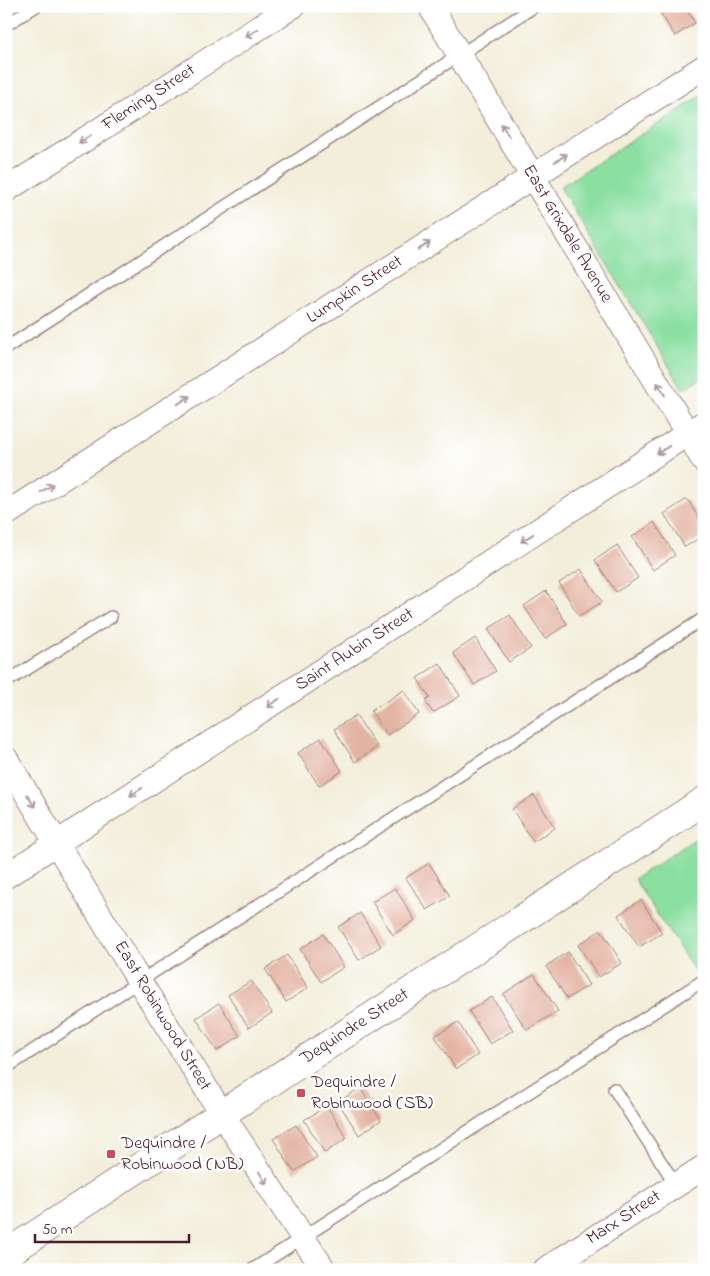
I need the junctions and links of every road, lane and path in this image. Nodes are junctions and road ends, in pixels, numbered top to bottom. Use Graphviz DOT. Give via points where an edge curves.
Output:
graph roads {
  1 [pos="36,6"];
  2 [pos="293,6"];
  3 [pos="430,6"];
  4 [pos="535,6"];
  5 [pos="6,26"];
  6 [pos="460,55"];
  7 [pos="704,67"];
  8 [pos="533,176"];
  9 [pos="6,190"];
  10 [pos="6,348"];
  11 [pos="696,429"];
  12 [pos="704,461"];
  13 [pos="6,514"];
  14 [pos="111,617"];
  15 [pos="704,618"];
  16 [pos="6,682"];
  17 [pos="6,759"];
  18 [pos="704,801"];
  19 [pos="57,843"];
  20 [pos="6,876"];
  21 [pos="704,980"];
  22 [pos="140,981"];
  23 [pos="6,1068"];
  24 [pos="614,1089"];
  25 [pos="222,1114"];
  26 [pos="704,1167"];
  27 [pos="676,1185"];
  28 [pos="302,1237"];
  29 [pos="6,1254"];
  30 [pos="252,1270"];
  31 [pos="324,1270"];
  32 [pos="545,1270"];
  1 -- 5 [label="lane"];
  2 -- 9 [label="street, Fleming Street, one-way"];
  3 -- 6 [label="street, East Grixdale Avenue"];
  4 -- 6 [label="lane"];
  8 -- 6 [label="street, East Grixdale Avenue, one-way"];
  6 -- 10 [label="lane"];
  8 -- 7 [label="street, Lumpkin Street, one-way"];
  11 -- 8 [label="street, East Grixdale Avenue, one-way"];
  13 -- 8 [label="street, Lumpkin Street, one-way"];
  11 -- 12 [label="street, East Grixdale Avenue"];
  11 -- 19 [label="street, Saint Aubin Street, one-way"];
  14 -- 16 [label="lane"];
  15 -- 22 [label="lane"];
  17 -- 19 [label="street, East Robinwood Street, one-way"];
  18 -- 25 [label="street, Dequindre Street"];
  19 -- 20 [label="street, Saint Aubin Street"];
  19 -- 22 [label="street, East Robinwood Street"];
  21 -- 28 [label="lane"];
  22 -- 23 [label="lane"];
  22 -- 25 [label="street, East Robinwood Street"];
  24 -- 27 [label="lane"];
  25 -- 28 [label="street, East Robinwood Street, one-way"];
  25 -- 29 [label="street, Dequindre Street"];
  26 -- 27 [label="street, Marx Street"];
  27 -- 32 [label="street, Marx Street"];
  28 -- 30 [label="lane"];
  28 -- 31 [label="street, East Robinwood Street"];
}
